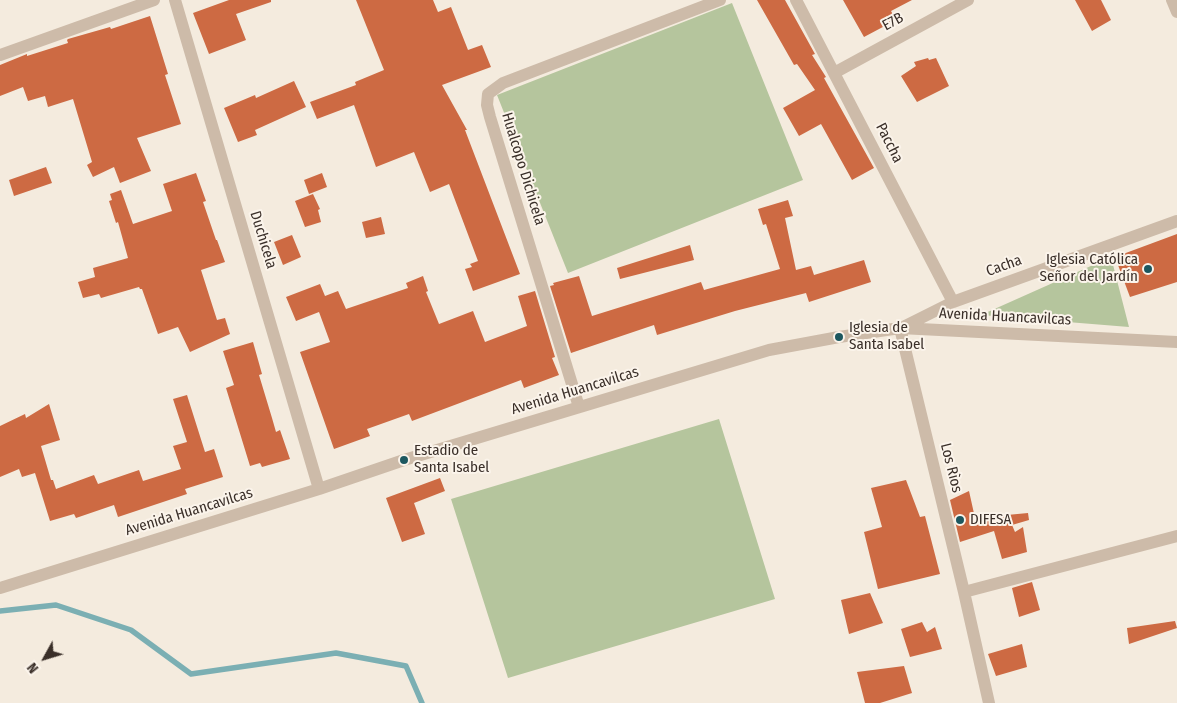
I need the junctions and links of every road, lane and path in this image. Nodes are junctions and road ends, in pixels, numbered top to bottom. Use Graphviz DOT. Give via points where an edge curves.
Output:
graph roads {
  1 [pos="154,0"];
  2 [pos="175,0"];
  3 [pos="720,0"];
  4 [pos="796,0"];
  5 [pos="968,0"];
  6 [pos="1172,0"];
  7 [pos="1177,12"];
  8 [pos="0,55"];
  9 [pos="834,73"];
  10 [pos="1177,221"];
  11 [pos="953,302"];
  12 [pos="900,328"];
  13 [pos="1177,342"];
  14 [pos="579,407"];
  15 [pos="320,489"];
  16 [pos="1177,536"];
  17 [pos="0,588"];
  18 [pos="964,592"];
  19 [pos="988,703"];
  1 -- 8 [label="street"];
  2 -- 15 [label="street, Duchicela"];
  3 -- 14 [label="street, Hualcopo Dichicela" via="503,83 488,94 490,117"];
  4 -- 9 [label="street, Paccha"];
  5 -- 9 [label="street, E7B"];
  6 -- 7 [label="street"];
  9 -- 11 [label="street, Paccha"];
  10 -- 11 [label="street, Cacha"];
  11 -- 12 [label="street, Cacha"];
  12 -- 13 [label="street, Avenida Huancavilcas"];
  12 -- 14 [label="street, Avenida Huancavilcas" via="769,350"];
  12 -- 18 [label="street, Los Rìos"];
  14 -- 15 [label="street, Avenida Huancavilcas"];
  15 -- 17 [label="street, Avenida Huancavilcas"];
  16 -- 18 [label="street"];
  18 -- 19 [label="street, Los Rìos"];
}
